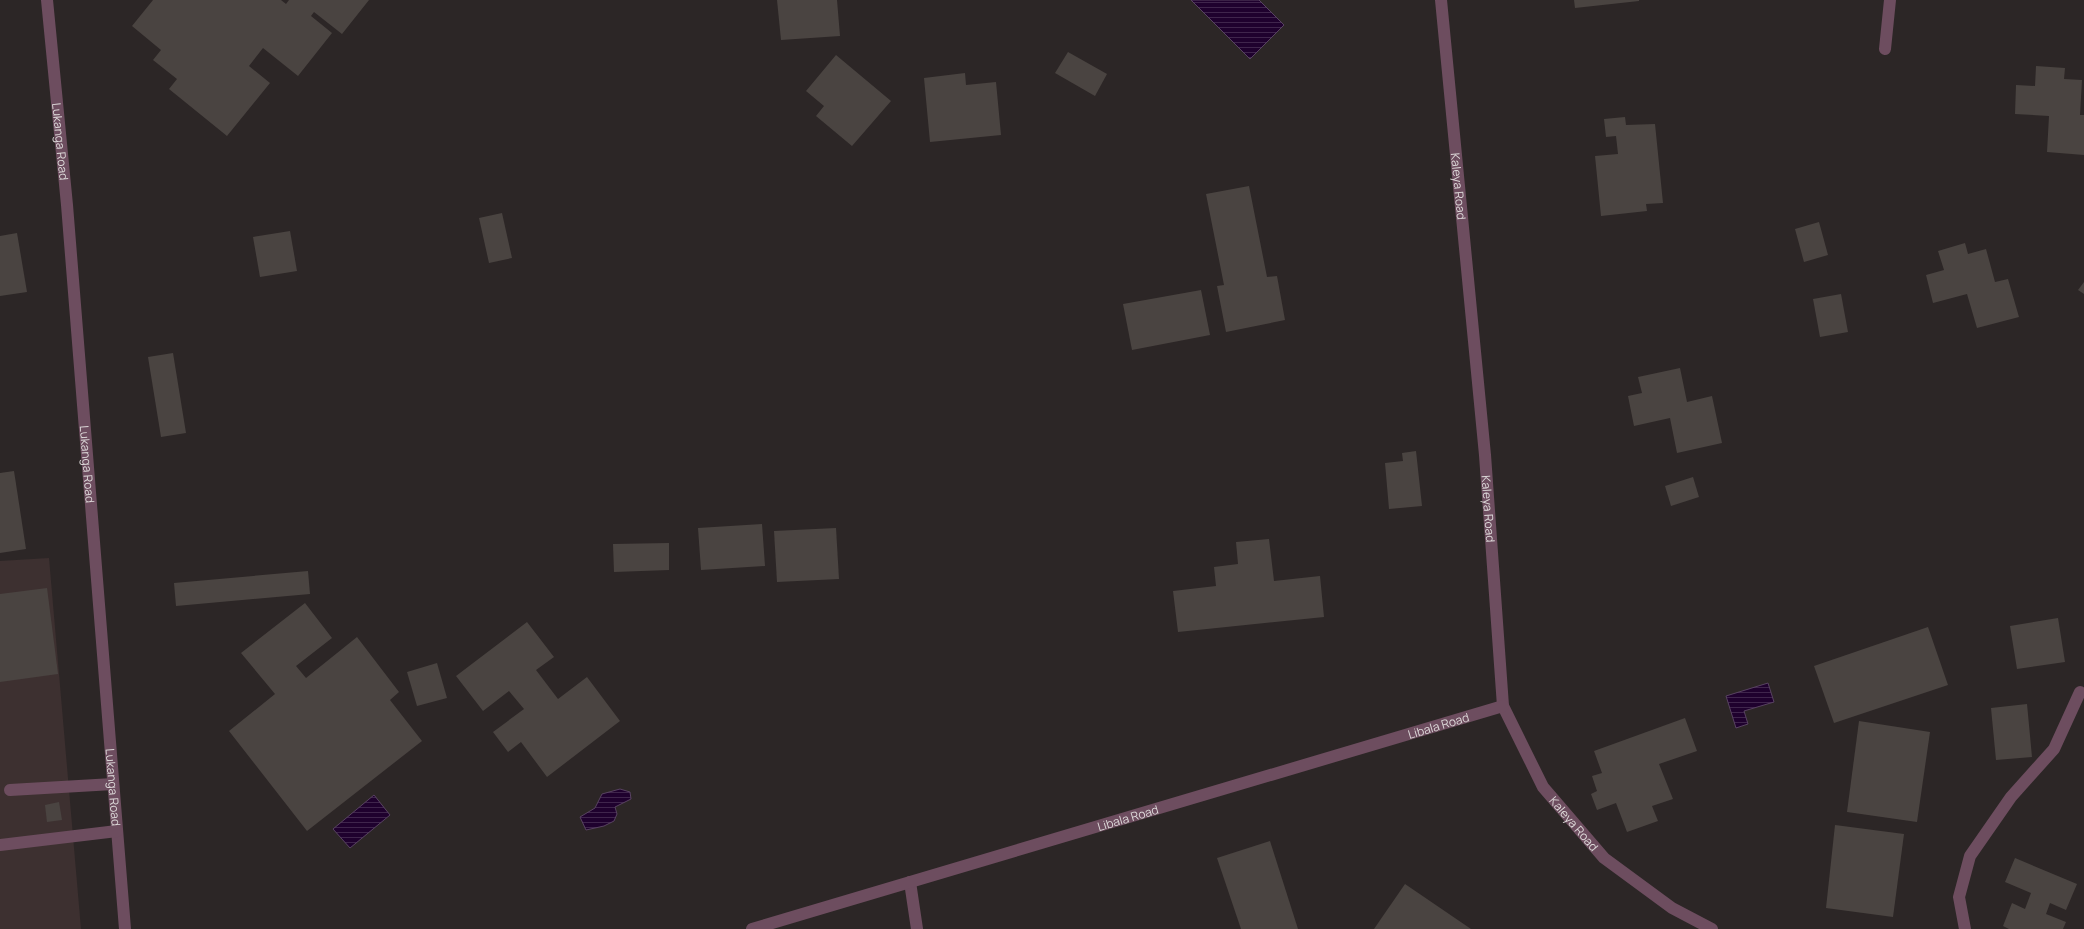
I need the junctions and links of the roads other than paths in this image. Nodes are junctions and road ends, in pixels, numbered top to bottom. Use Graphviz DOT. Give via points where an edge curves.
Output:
graph roads {
  1 [pos="47,0"];
  2 [pos="1441,0"];
  3 [pos="1890,0"];
  4 [pos="1885,49"];
  5 [pos="2080,692"];
  6 [pos="1503,706"];
  7 [pos="113,784"];
  8 [pos="10,790"];
  9 [pos="117,831"];
  10 [pos="0,846"];
  11 [pos="910,882"];
  12 [pos="125,929"];
  13 [pos="752,929"];
  14 [pos="917,929"];
  15 [pos="1712,929"];
  16 [pos="1965,929"];
  1 -- 7 [label="street, Lukanga Road" via="67,205"];
  2 -- 6 [label="street, Kaleya Road" via="1485,455"];
  3 -- 4 [label="street"];
  5 -- 16 [label="street" via="2054,749 2011,797 1970,856 1959,897"];
  6 -- 11 [label="street, Libala Road"];
  6 -- 15 [label="street, Kaleya Road" via="1543,787 1604,858 1672,908"];
  7 -- 8 [label="street"];
  7 -- 9 [label="street, Lukanga Road"];
  9 -- 10 [label="street"];
  9 -- 12 [label="street, Lukanga Road"];
  11 -- 13 [label="street, Libala Road"];
  11 -- 14 [label="street"];
}
